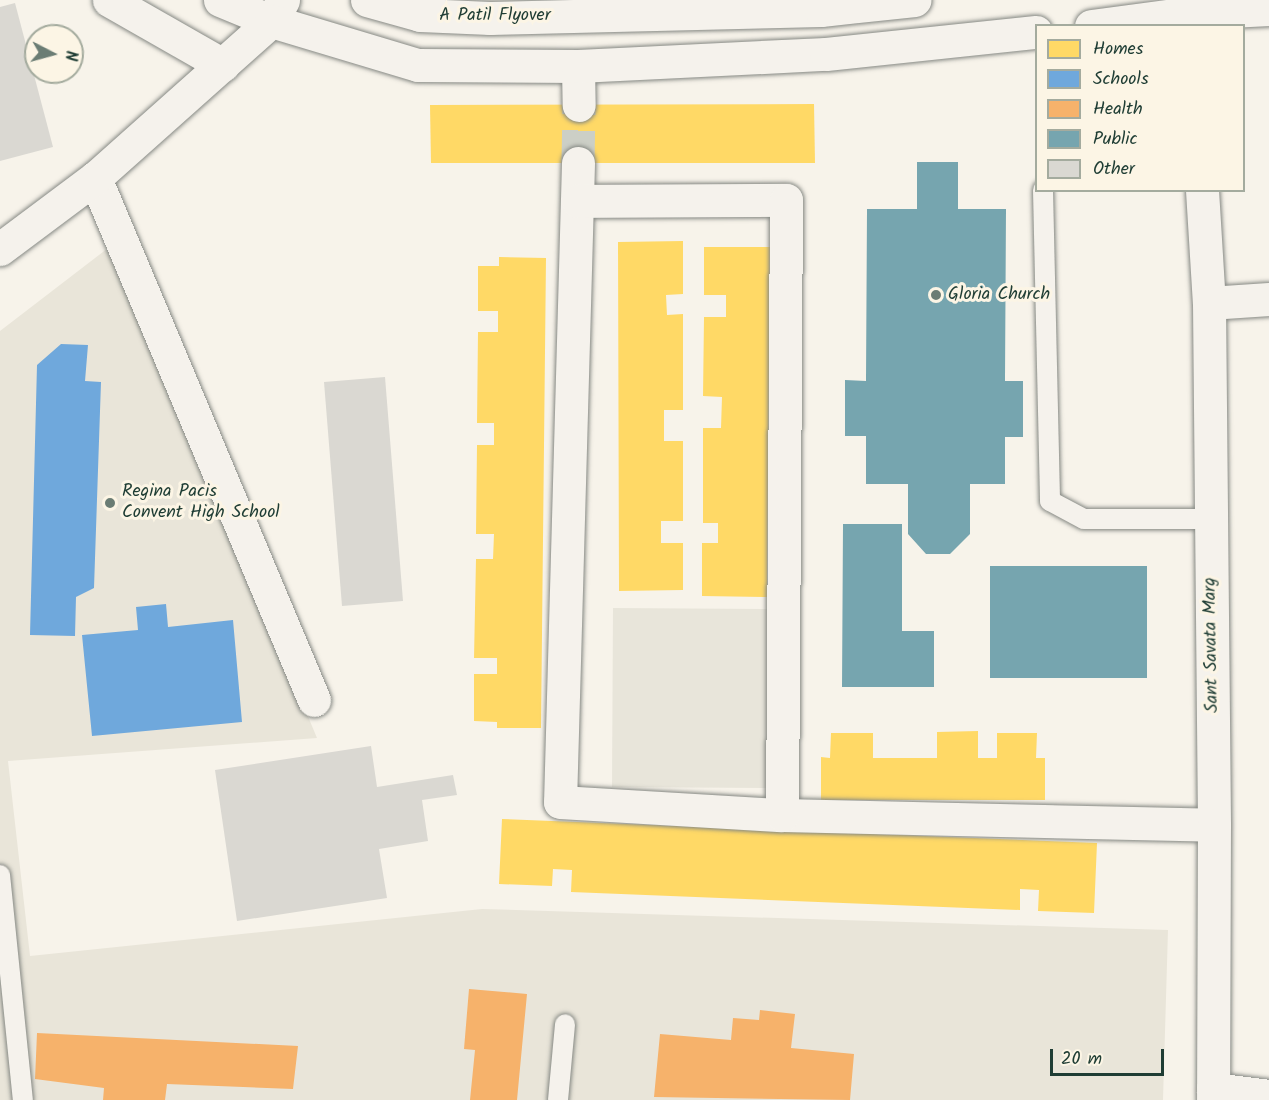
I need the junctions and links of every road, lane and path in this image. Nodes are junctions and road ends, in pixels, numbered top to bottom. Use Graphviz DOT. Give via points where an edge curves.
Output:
graph roads {
  1 [pos="110,0"];
  2 [pos="220,0"];
  3 [pos="367,0"];
  4 [pos="914,0"];
  5 [pos="1269,9"];
  6 [pos="277,10"];
  7 [pos="1191,13"];
  8 [pos="1106,24"];
  9 [pos="1035,32"];
  10 [pos="223,65"];
  11 [pos="578,66"];
  12 [pos="579,105"];
  13 [pos="578,163"];
  14 [pos="95,178"];
  15 [pos="1043,192"];
  16 [pos="1202,192"];
  17 [pos="578,201"];
  18 [pos="0,249"];
  19 [pos="1269,299"];
  20 [pos="1209,303"];
  21 [pos="1210,519"];
  22 [pos="314,700"];
  23 [pos="782,815"];
  24 [pos="1214,825"];
  25 [pos="0,875"];
  26 [pos="565,1024"];
  27 [pos="1213,1095"];
  28 [pos="1269,1096"];
  29 [pos="23,1100"];
  30 [pos="558,1100"];
  1 -- 10 [label="main road"];
  2 -- 6 [label="main road"];
  3 -- 4 [label="main road, A Patil Flyover" via="420,15 490,18 821,10"];
  5 -- 7 [label="main road"];
  6 -- 10 [label="main road"];
  6 -- 11 [label="main road" via="418,65"];
  7 -- 8 [label="main road"];
  9 -- 11 [label="main road" via="826,54"];
  10 -- 14 [label="main road"];
  11 -- 12 [label="main road"];
  13 -- 17 [label="main road"];
  14 -- 18 [label="main road"];
  14 -- 22 [label="main road"];
  15 -- 21 [label="lane" via="1050,501 1084,519"];
  16 -- 20 [label="main road, Sant Savata Marg"];
  17 -- 23 [label="main road" via="786,200"];
  17 -- 23 [label="main road" via="560,802"];
  19 -- 20 [label="main road"];
  20 -- 21 [label="main road, Sant Savata Marg"];
  21 -- 24 [label="main road, Sant Savata Marg"];
  23 -- 24 [label="main road"];
  24 -- 27 [label="main road, Sant Savata Marg"];
  25 -- 29 [label="lane"];
  26 -- 30 [label="lane"];
  27 -- 28 [label="main road"];
}
